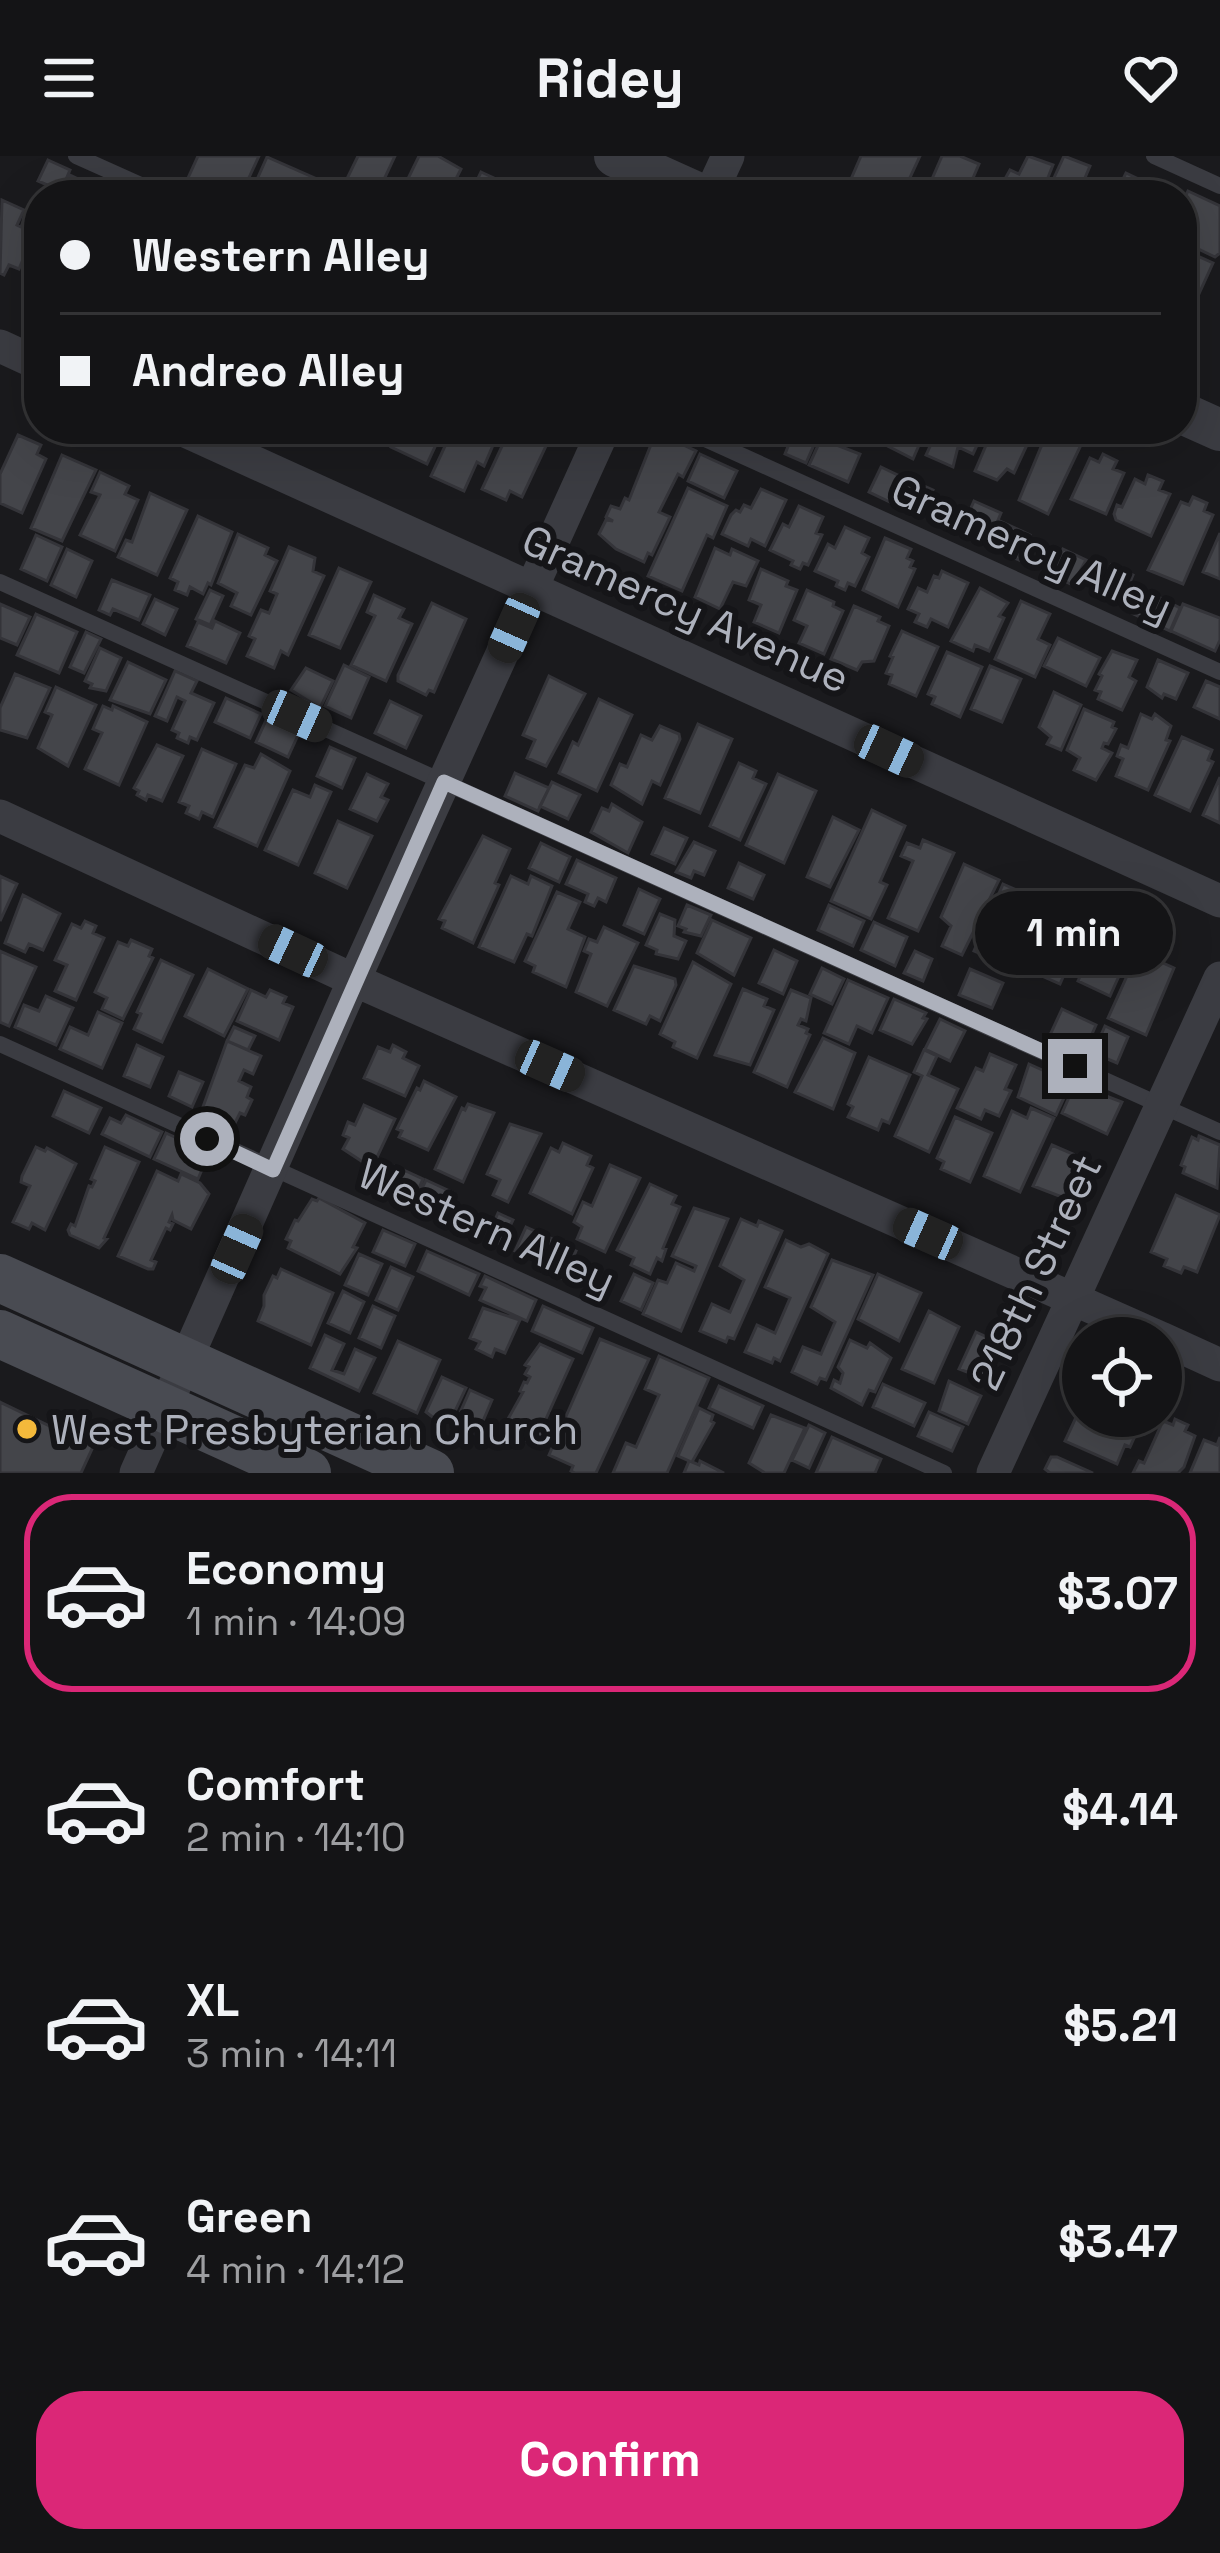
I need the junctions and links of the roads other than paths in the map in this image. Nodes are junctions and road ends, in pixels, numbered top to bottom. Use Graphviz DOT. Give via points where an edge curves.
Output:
graph roads {
  1 [pos="76,156"];
  2 [pos="615,156"];
  3 [pos="1154,156"];
  4 [pos="130,180"];
  5 [pos="671,180"];
  6 [pos="1220,186"];
  7 [pos="214,444"];
  8 [pos="597,444"];
  9 [pos="716,444"];
  10 [pos="0,582"];
  11 [pos="532,589"];
  12 [pos="1220,673"];
  13 [pos="444,782"];
  14 [pos="0,816"];
  15 [pos="1220,901"];
  16 [pos="1220,978"];
  17 [pos="354,980"];
  18 [pos="0,1044"];
  19 [pos="1162,1106"];
  20 [pos="1220,1132"];
  21 [pos="273,1170"];
  22 [pos="0,1278"];
  23 [pos="1073,1298"];
  24 [pos="1115,1317"];
  25 [pos="0,1334"];
  26 [pos="1182,1348"];
  27 [pos="186,1361"];
  28 [pos="1220,1365"];
  29 [pos="165,1408"];
  30 [pos="136,1473"];
  31 [pos="307,1473"];
  32 [pos="430,1473"];
  33 [pos="944,1473"];
  34 [pos="993,1473"];
  1 -- 4 [label="lane"];
  2 -- 5 [label="street"];
  3 -- 6 [label="lane"];
  7 -- 11 [label="street, Gramercy Avenue"];
  8 -- 11 [label="street"];
  9 -- 12 [label="lane, Gramercy Alley"];
  10 -- 13 [label="lane"];
  11 -- 13 [label="street"];
  11 -- 15 [label="street, Gramercy Avenue"];
  13 -- 17 [label="street"];
  13 -- 19 [label="lane"];
  14 -- 17 [label="street"];
  16 -- 19 [label="street, 218th Street"];
  17 -- 21 [label="street"];
  17 -- 23 [label="street"];
  18 -- 21 [label="lane, Western Alley"];
  19 -- 20 [label="lane"];
  19 -- 23 [label="street, 218th Street"];
  21 -- 27 [label="street"];
  21 -- 33 [label="lane, Western Alley"];
  22 -- 27 [label="main road"];
  23 -- 24 [label="street"];
  23 -- 34 [label="street, 218th Street"];
  25 -- 29 [label="main road"];
  26 -- 28 [label="street"];
  27 -- 29 [label="street"];
  27 -- 32 [label="main road"];
  29 -- 30 [label="street"];
  29 -- 31 [label="main road"];
}
